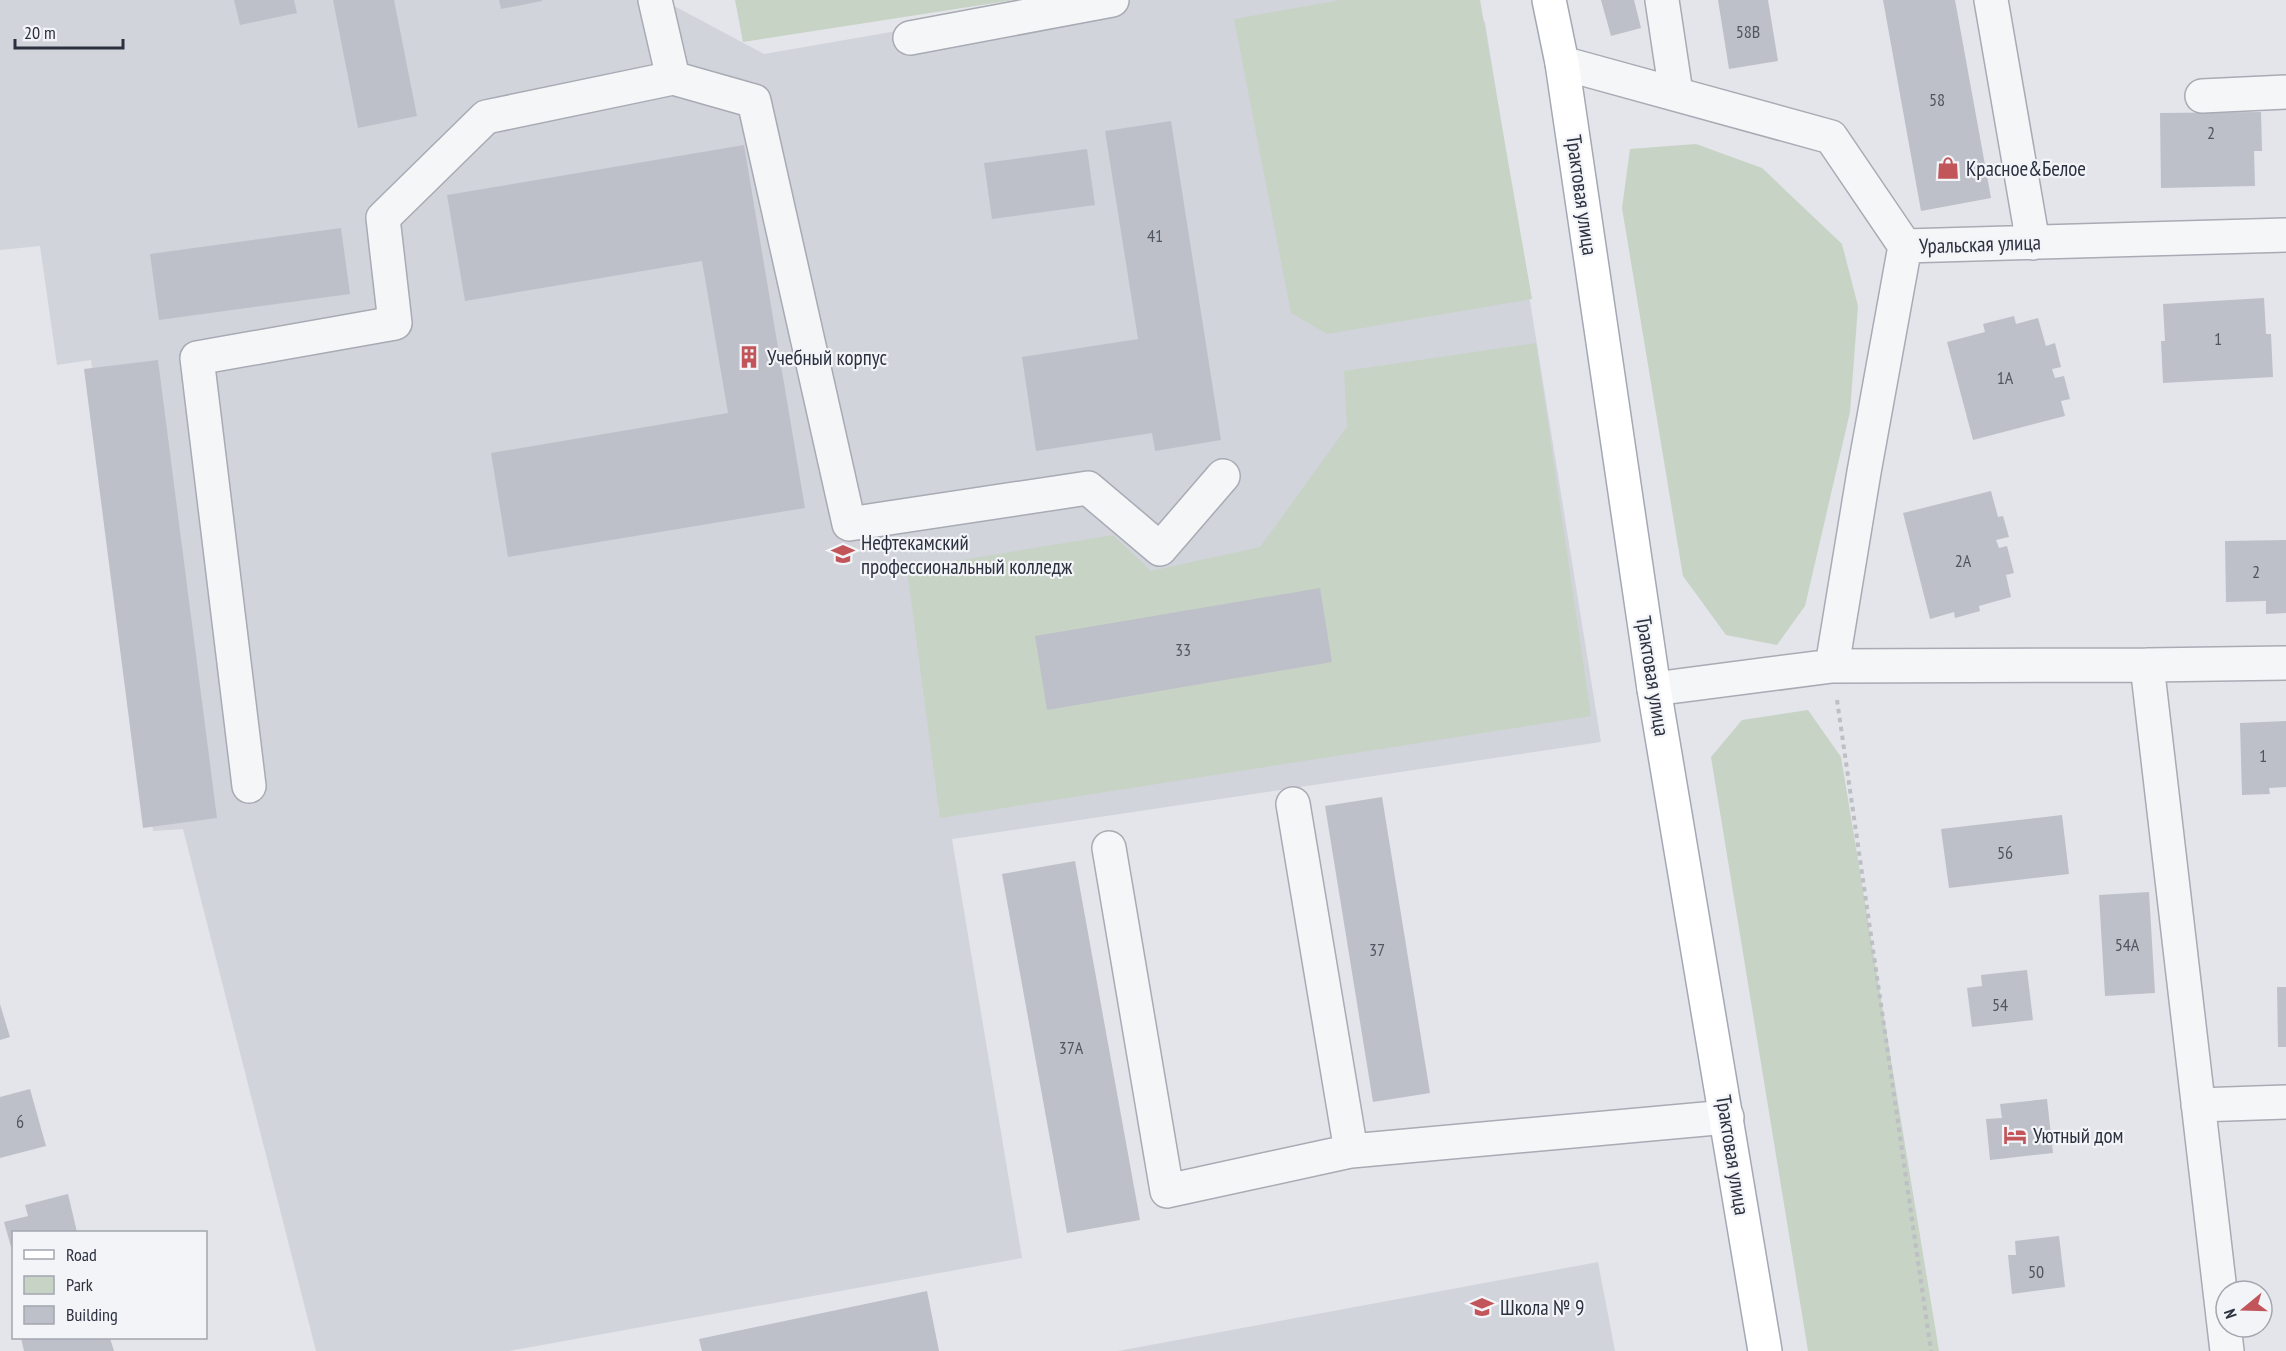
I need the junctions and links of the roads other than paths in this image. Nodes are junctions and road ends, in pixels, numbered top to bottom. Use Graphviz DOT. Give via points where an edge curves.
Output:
graph roads {
  1 [pos="655,0"];
  2 [pos="1112,0"];
  3 [pos="1549,0"];
  4 [pos="1662,0"];
  5 [pos="1991,0"];
  6 [pos="910,38"];
  7 [pos="1562,63"];
  8 [pos="674,78"];
  9 [pos="2286,92"];
  10 [pos="1676,93"];
  11 [pos="2202,96"];
  12 [pos="2286,235"];
  13 [pos="2033,243"];
  14 [pos="1905,246"];
  15 [pos="1223,476"];
  16 [pos="2286,663"];
  17 [pos="2147,665"];
  18 [pos="1832,666"];
  19 [pos="1654,689"];
  20 [pos="249,786"];
  21 [pos="1293,804"];
  22 [pos="1108,848"];
  23 [pos="2286,1102"];
  24 [pos="2198,1105"];
  25 [pos="1727,1117"];
  26 [pos="1351,1151"];
  27 [pos="1765,1351"];
  28 [pos="2227,1351"];
  1 -- 8 [label="street"];
  2 -- 6 [label="street"];
  3 -- 7 [label="main road, Трактовая улица"];
  4 -- 10 [label="street"];
  5 -- 13 [label="street"];
  7 -- 10 [label="street, Уральская улица"];
  7 -- 19 [label="main road, Трактовая улица"];
  8 -- 15 [label="street" via="754,101 849,524 1088,488 1160,549"];
  8 -- 20 [label="street" via="486,117 383,218 395,323 197,358"];
  9 -- 11 [label="street"];
  10 -- 14 [label="street, Уральская улица" via="1831,137"];
  12 -- 13 [label="street, Уральская улица"];
  13 -- 14 [label="street, Уральская улица"];
  14 -- 18 [label="street"];
  16 -- 17 [label="street"];
  17 -- 18 [label="street"];
  17 -- 24 [label="street"];
  18 -- 19 [label="street"];
  19 -- 25 [label="main road, Трактовая улица"];
  21 -- 26 [label="street"];
  22 -- 26 [label="street" via="1167,1191"];
  23 -- 24 [label="street"];
  24 -- 28 [label="street"];
  25 -- 26 [label="street"];
  25 -- 27 [label="main road, Трактовая улица"];
}
